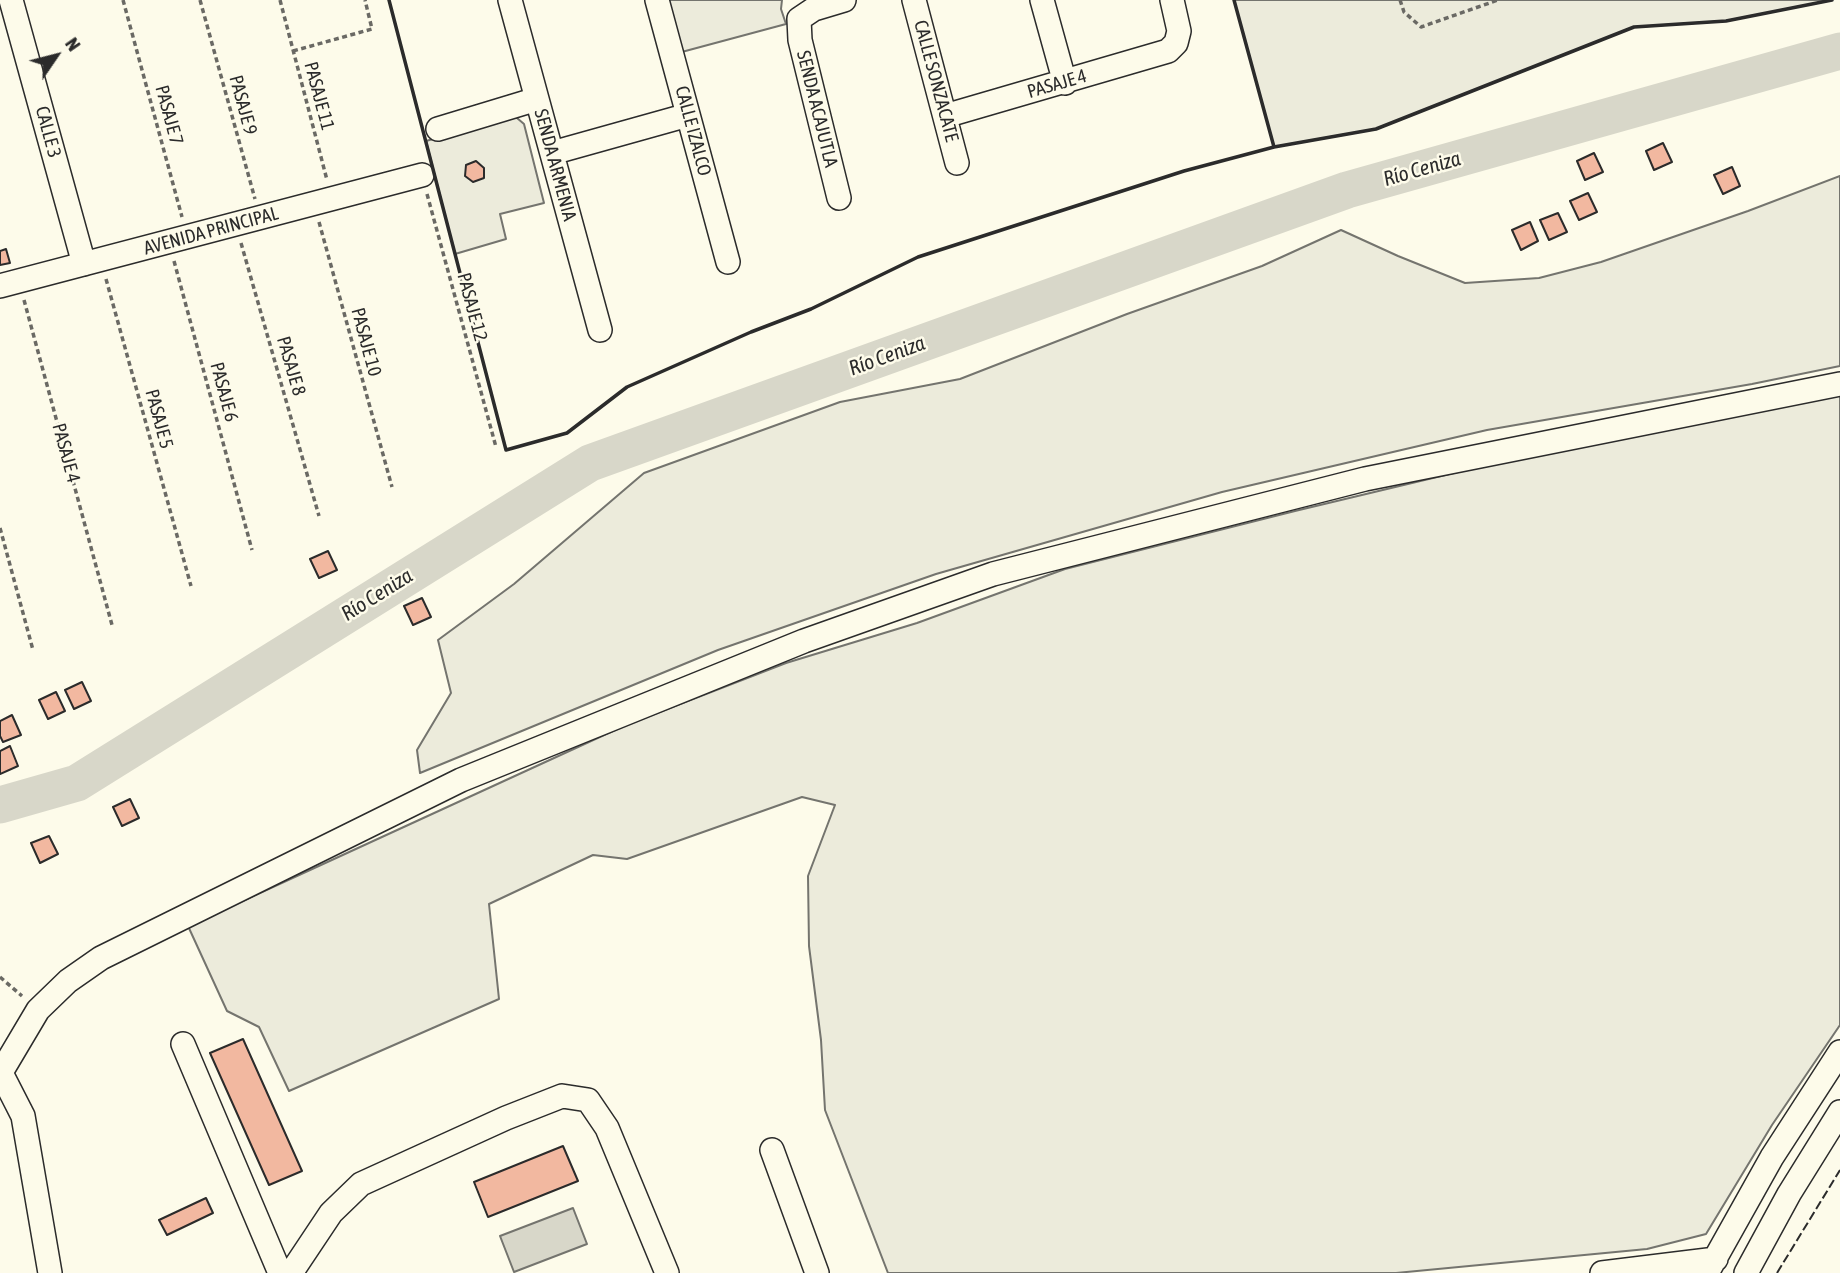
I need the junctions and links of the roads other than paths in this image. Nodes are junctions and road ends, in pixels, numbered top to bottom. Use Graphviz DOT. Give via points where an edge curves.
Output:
graph roads {
  1 [pos="12,0"];
  2 [pos="510,0"];
  3 [pos="657,0"];
  4 [pos="844,0"];
  5 [pos="914,0"];
  6 [pos="1042,0"];
  7 [pos="1172,0"];
  8 [pos="1065,83"];
  9 [pos="537,99"];
  10 [pos="688,115"];
  11 [pos="945,116"];
  12 [pos="438,129"];
  13 [pos="552,153"];
  14 [pos="957,163"];
  15 [pos="422,175"];
  16 [pos="839,198"];
  17 [pos="92,262"];
  18 [pos="727,262"];
  19 [pos="9,284"];
  20 [pos="600,330"];
  21 [pos="1840,384"];
  22 [pos="183,1044"];
  23 [pos="1837,1061"];
  24 [pos="1,1074"];
  25 [pos="1840,1112"];
  26 [pos="772,1150"];
  27 [pos="1711,1266"];
  28 [pos="1629,1272"];
  29 [pos="50,1273"];
  30 [pos="280,1273"];
  31 [pos="291,1273"];
  32 [pos="667,1273"];
  33 [pos="817,1273"];
  34 [pos="1602,1273"];
  35 [pos="1746,1273"];
  1 -- 17 [label="street, CALLE 3"];
  2 -- 9 [label="street, SENDA ARMENIA"];
  3 -- 10 [label="street, CALLE IZALCO"];
  4 -- 16 [label="street, SENDA ACAJUTLA" via="799,19 800,40"];
  5 -- 11 [label="street, CALLE SONZACATE"];
  6 -- 8 [label="street"];
  7 -- 8 [label="street, PASAJE 4" via="1179,31 1168,51"];
  8 -- 11 [label="street, PASAJE 4"];
  9 -- 12 [label="street"];
  9 -- 13 [label="street, SENDA ARMENIA"];
  10 -- 13 [label="street"];
  10 -- 18 [label="street, CALLE IZALCO"];
  11 -- 14 [label="street, CALLE SONZACATE"];
  13 -- 20 [label="street, SENDA ARMENIA"];
  15 -- 17 [label="street, AVENIDA PRINCIPAL"];
  17 -- 19 [label="street, AVENIDA PRINCIPAL"];
  21 -- 24 [label="street" via="1365,479 981,579 804,641 461,780 101,958 38,1010"];
  22 -- 30 [label="street"];
  23 -- 27 [label="street" via="1772,1157"];
  24 -- 29 [label="street" via="23,1116"];
  25 -- 35 [label="street"];
  26 -- 33 [label="street"];
  27 -- 28 [label="street"];
  28 -- 34 [label="street"];
  31 -- 32 [label="street" via="331,1213 361,1184 562,1096 588,1100 607,1128"];
}
